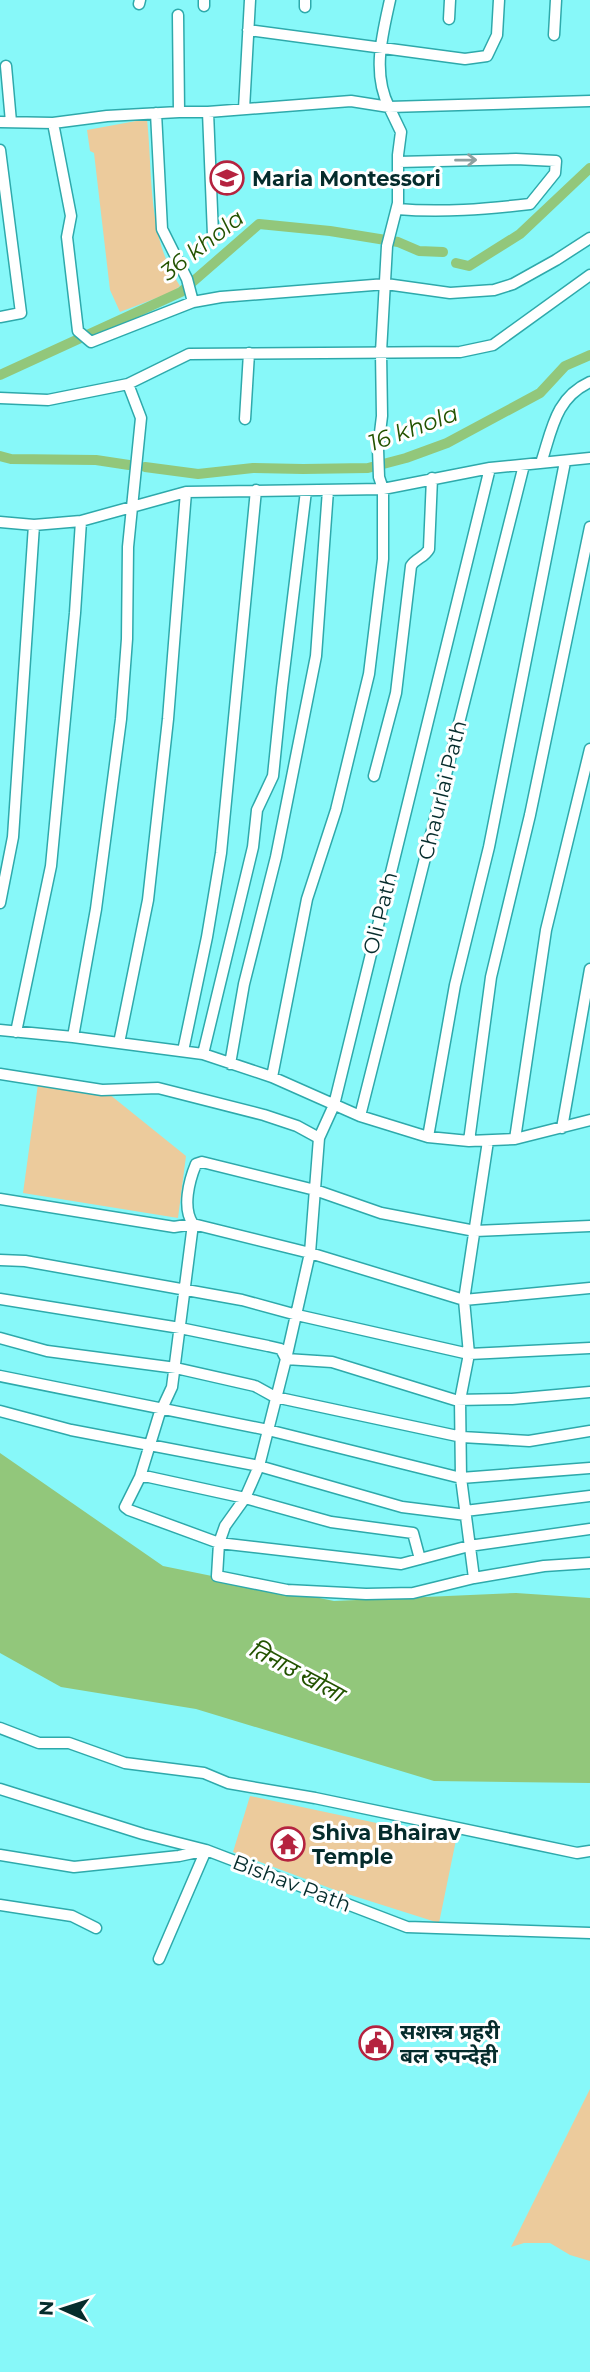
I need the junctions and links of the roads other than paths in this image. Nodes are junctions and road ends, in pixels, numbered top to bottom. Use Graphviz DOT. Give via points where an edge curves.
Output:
graph roads {
  1 [pos="250,0"];
  2 [pos="390,0"];
  3 [pos="450,0"];
  4 [pos="499,0"];
  5 [pos="556,0"];
  6 [pos="178,15"];
  7 [pos="449,19"];
  8 [pos="248,30"];
  9 [pos="554,35"];
  10 [pos="381,49"];
  11 [pos="6,66"];
  12 [pos="590,101"];
  13 [pos="389,107"];
  14 [pos="244,109"];
  15 [pos="179,111"];
  16 [pos="208,112"];
  17 [pos="156,113"];
  18 [pos="6,122"];
  19 [pos="53,123"];
  20 [pos="0,150"];
  21 [pos="398,162"];
  22 [pos="397,209"];
  23 [pos="213,235"];
  24 [pos="590,238"];
  25 [pos="590,275"];
  26 [pos="386,284"];
  27 [pos="193,302"];
  28 [pos="0,317"];
  29 [pos="381,352"];
  30 [pos="249,353"];
  31 [pos="590,382"];
  32 [pos="128,384"];
  33 [pos="0,398"];
  34 [pos="244,419"];
  35 [pos="590,458"];
  36 [pos="565,462"];
  37 [pos="541,463"];
  38 [pos="524,465"];
  39 [pos="490,468"];
  40 [pos="432,478"];
  41 [pos="383,489"];
  42 [pos="256,490"];
  43 [pos="328,490"];
  44 [pos="306,491"];
  45 [pos="186,492"];
  46 [pos="134,506"];
  47 [pos="81,521"];
  48 [pos="0,522"];
  49 [pos="34,525"];
  50 [pos="590,527"];
  51 [pos="590,749"];
  52 [pos="374,776"];
  53 [pos="0,904"];
  54 [pos="590,969"];
  55 [pos="0,1030"];
  56 [pos="16,1032"];
  57 [pos="73,1037"];
  58 [pos="119,1043"];
  59 [pos="183,1051"];
  60 [pos="203,1054"];
  61 [pos="230,1064"];
  62 [pos="0,1074"];
  63 [pos="272,1077"];
  64 [pos="334,1105"];
  65 [pos="360,1116"];
  66 [pos="590,1121"];
  67 [pos="562,1128"];
  68 [pos="318,1138"];
  69 [pos="428,1138"];
  70 [pos="515,1139"];
  71 [pos="469,1141"];
  72 [pos="488,1141"];
  73 [pos="315,1190"];
  74 [pos="0,1199"];
  75 [pos="193,1224"];
  76 [pos="590,1226"];
  77 [pos="475,1231"];
  78 [pos="310,1253"];
  79 [pos="0,1259"];
  80 [pos="590,1288"];
  81 [pos="184,1289"];
  82 [pos="0,1299"];
  83 [pos="464,1300"];
  84 [pos="297,1315"];
  85 [pos="180,1328"];
  86 [pos="0,1338"];
  87 [pos="590,1348"];
  88 [pos="469,1354"];
  89 [pos="286,1359"];
  90 [pos="176,1368"];
  91 [pos="0,1376"];
  92 [pos="590,1392"];
  93 [pos="275,1397"];
  94 [pos="460,1400"];
  95 [pos="163,1409"];
  96 [pos="0,1411"];
  97 [pos="268,1430"];
  98 [pos="590,1431"];
  99 [pos="462,1437"];
  100 [pos="149,1445"];
  101 [pos="258,1466"];
  102 [pos="590,1468"];
  103 [pos="140,1478"];
  104 [pos="461,1478"];
  105 [pos="590,1496"];
  106 [pos="245,1498"];
  107 [pos="465,1513"];
  108 [pos="590,1529"];
  109 [pos="219,1544"];
  110 [pos="469,1546"];
  111 [pos="420,1559"];
  112 [pos="590,1563"];
  113 [pos="474,1578"];
  114 [pos="0,1728"];
  115 [pos="0,1789"];
  116 [pos="206,1850"];
  117 [pos="590,1851"];
  118 [pos="0,1855"];
  119 [pos="0,1905"];
  120 [pos="96,1928"];
  121 [pos="589,1933"];
  122 [pos="159,1959"];
  1 -- 8 [label="street"];
  2 -- 10 [label="street"];
  3 -- 7 [label="street"];
  4 -- 10 [label="street" via="497,35 487,56"];
  5 -- 9 [label="street"];
  6 -- 15 [label="street"];
  8 -- 10 [label="street"];
  8 -- 14 [label="street"];
  10 -- 13 [label="street" via="380,90"];
  11 -- 18 [label="street"];
  12 -- 13 [label="street"];
  13 -- 14 [label="street" via="351,101"];
  13 -- 21 [label="street" via="401,132"];
  14 -- 16 [label="street"];
  15 -- 16 [label="street"];
  15 -- 17 [label="street"];
  16 -- 23 [label="street"];
  17 -- 19 [label="street"];
  17 -- 27 [label="street" via="162,229"];
  18 -- 19 [label="street"];
  19 -- 27 [label="street" via="71,216 67,237 78,331 90,342"];
  20 -- 28 [label="street" via="21,313"];
  21 -- 22 [label="street"];
  21 -- 22 [label="street, one-way" via="556,162 555,173 530,204 469,211"];
  22 -- 26 [label="street" via="388,241"];
  24 -- 26 [label="street" via="513,284 494,290 450,293"];
  25 -- 29 [label="street" via="493,345 460,352"];
  26 -- 27 [label="street"];
  26 -- 29 [label="street"];
  29 -- 30 [label="street"];
  29 -- 41 [label="street" via="378,449"];
  30 -- 32 [label="street" via="189,354"];
  30 -- 34 [label="street"];
  31 -- 37 [label="street" via="575,389 559,408"];
  32 -- 33 [label="street" via="48,400"];
  32 -- 46 [label="street" via="141,418"];
  35 -- 36 [label="street"];
  36 -- 37 [label="street"];
  36 -- 69 [label="street" via="489,847 454,985"];
  37 -- 38 [label="street"];
  38 -- 39 [label="street"];
  38 -- 65 [label="street, Chaurlai Path"];
  39 -- 40 [label="street"];
  39 -- 64 [label="street, Oli Path"];
  40 -- 41 [label="street"];
  40 -- 52 [label="street" via="429,549 411,566 396,693"];
  41 -- 43 [label="street"];
  41 -- 63 [label="street" via="383,559 369,674 336,810 307,899"];
  42 -- 44 [label="street"];
  42 -- 45 [label="street"];
  42 -- 59 [label="street" via="221,853"];
  43 -- 44 [label="street"];
  43 -- 61 [label="street" via="316,656"];
  44 -- 60 [label="street" via="274,776 257,810 253,847"];
  45 -- 46 [label="street"];
  45 -- 58 [label="street" via="148,900"];
  46 -- 47 [label="street"];
  46 -- 57 [label="street" via="121,719 96,909"];
  47 -- 49 [label="street"];
  47 -- 56 [label="street" via="51,866"];
  48 -- 49 [label="street"];
  49 -- 53 [label="street" via="13,836"];
  50 -- 71 [label="street" via="491,976"];
  51 -- 70 [label="street" via="546,930"];
  54 -- 67 [label="street"];
  55 -- 56 [label="street"];
  56 -- 57 [label="street"];
  57 -- 58 [label="street"];
  58 -- 59 [label="street"];
  59 -- 60 [label="street"];
  60 -- 61 [label="street"];
  61 -- 63 [label="street"];
  62 -- 68 [label="street" via="102,1090 158,1088 264,1115"];
  63 -- 64 [label="street"];
  64 -- 65 [label="street"];
  64 -- 68 [label="street, Oli Path"];
  65 -- 69 [label="street"];
  66 -- 67 [label="street"];
  67 -- 70 [label="street"];
  68 -- 73 [label="street, Oli Path"];
  69 -- 71 [label="street"];
  70 -- 72 [label="street"];
  71 -- 72 [label="street"];
  72 -- 77 [label="street"];
  73 -- 75 [label="street" via="202,1162 191,1175 188,1217"];
  73 -- 77 [label="street" via="381,1213"];
  73 -- 78 [label="street, Oli Path"];
  74 -- 75 [label="street" via="174,1227"];
  75 -- 78 [label="street"];
  75 -- 81 [label="street"];
  76 -- 77 [label="street"];
  77 -- 83 [label="street"];
  78 -- 83 [label="street"];
  78 -- 84 [label="street, Oli Path"];
  79 -- 81 [label="street"];
  80 -- 83 [label="street"];
  81 -- 84 [label="street"];
  81 -- 85 [label="street"];
  82 -- 85 [label="street"];
  83 -- 88 [label="street"];
  84 -- 88 [label="street"];
  84 -- 89 [label="street, Oli Path"];
  85 -- 89 [label="street" via="281,1349"];
  85 -- 90 [label="street"];
  86 -- 90 [label="street" via="47,1351"];
  87 -- 88 [label="street"];
  88 -- 94 [label="street"];
  89 -- 93 [label="street, Oli Path"];
  89 -- 94 [label="street" via="332,1362"];
  90 -- 93 [label="street" via="255,1386"];
  90 -- 95 [label="street"];
  91 -- 95 [label="street"];
  92 -- 94 [label="street"];
  93 -- 97 [label="street, Oli Path"];
  93 -- 99 [label="street"];
  94 -- 99 [label="street"];
  95 -- 97 [label="street"];
  95 -- 100 [label="street"];
  96 -- 100 [label="street"];
  97 -- 101 [label="street, Oli Path"];
  97 -- 104 [label="street"];
  98 -- 99 [label="street" via="529,1441"];
  99 -- 104 [label="street"];
  100 -- 101 [label="street"];
  100 -- 103 [label="street"];
  101 -- 106 [label="street, Oli Path"];
  101 -- 107 [label="street" via="402,1507"];
  102 -- 104 [label="street"];
  103 -- 106 [label="street"];
  103 -- 109 [label="street" via="125,1507"];
  104 -- 107 [label="street"];
  105 -- 107 [label="street"];
  106 -- 109 [label="street, Oli Path" via="225,1526"];
  106 -- 111 [label="street" via="331,1522 413,1533"];
  107 -- 110 [label="street"];
  108 -- 110 [label="street"];
  109 -- 111 [label="street" via="401,1564"];
  109 -- 113 [label="street" via="217,1576 287,1590 413,1593"];
  110 -- 111 [label="street"];
  110 -- 113 [label="street"];
  112 -- 113 [label="street"];
  114 -- 117 [label="street" via="39,1743 69,1742 125,1763 204,1773 228,1783 577,1853"];
  115 -- 116 [label="street, Bishav Path"];
  116 -- 118 [label="street" via="74,1867"];
  116 -- 121 [label="street, Bishav Path" via="407,1927"];
  116 -- 122 [label="street"];
  119 -- 120 [label="street" via="72,1916"];
}
